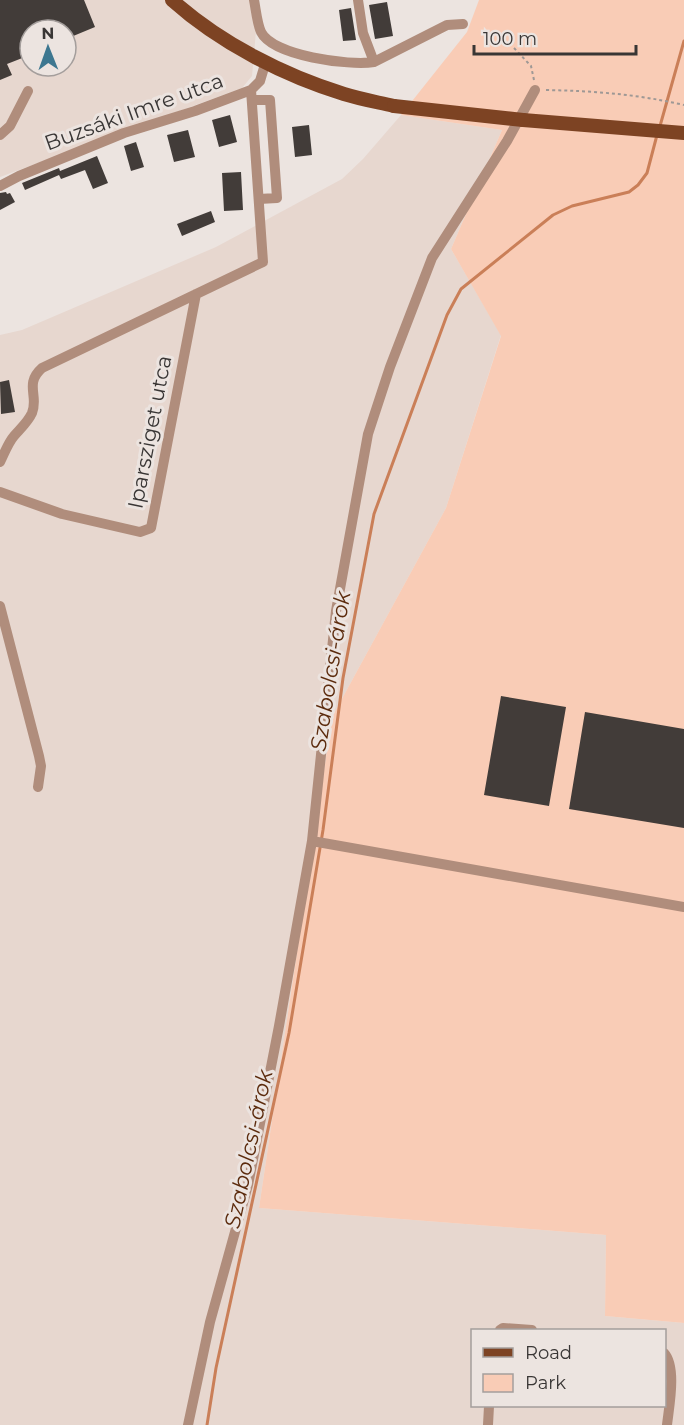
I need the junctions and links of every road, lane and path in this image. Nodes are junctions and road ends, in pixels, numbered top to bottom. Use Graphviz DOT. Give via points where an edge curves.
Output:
graph roads {
  1 [pos="172,0"];
  2 [pos="254,0"];
  3 [pos="358,0"];
  4 [pos="463,24"];
  5 [pos="514,48"];
  6 [pos="266,62"];
  7 [pos="374,62"];
  8 [pos="535,90"];
  9 [pos="28,92"];
  10 [pos="252,95"];
  11 [pos="684,105"];
  12 [pos="684,133"];
  13 [pos="0,135"];
  14 [pos="0,186"];
  15 [pos="259,200"];
  16 [pos="196,294"];
  17 [pos="0,462"];
  18 [pos="0,492"];
  19 [pos="0,606"];
  20 [pos="38,787"];
  21 [pos="318,842"];
  22 [pos="684,907"];
  23 [pos="502,1329"];
  24 [pos="518,1329"];
  25 [pos="666,1354"];
  26 [pos="489,1407"];
  27 [pos="188,1425"];
  28 [pos="488,1425"];
  29 [pos="667,1425"];
  1 -- 6 [label="main road" via="200,23"];
  2 -- 7 [label="street" via="261,33 276,45 341,63"];
  3 -- 7 [label="street" via="363,33"];
  4 -- 7 [label="street" via="447,25"];
  5 -- 8 [label="path" via="531,66"];
  6 -- 10 [label="street, Buzsáki Imre utca"];
  6 -- 12 [label="main road, bridge" via="344,94 393,106"];
  8 -- 11 [label="path" via="598,91"];
  8 -- 21 [label="street" via="432,258 368,434 336,611"];
  9 -- 13 [label="street" via="10,126"];
  10 -- 14 [label="street, Buzsáki Imre utca" via="124,133"];
  10 -- 15 [label="street"];
  10 -- 15 [label="street" via="270,100 278,198"];
  15 -- 16 [label="street" via="263,262"];
  16 -- 17 [label="street" via="42,368 32,384 32,412 12,437"];
  16 -- 18 [label="street, Iparsziget utca" via="151,528 140,532 62,514"];
  19 -- 20 [label="street" via="39,756"];
  21 -- 22 [label="street"];
  21 -- 27 [label="street" via="248,1185 210,1322"];
  23 -- 24 [label="street"];
  25 -- 29 [label="street" via="671,1371"];
  26 -- 28 [label="street"];
}
